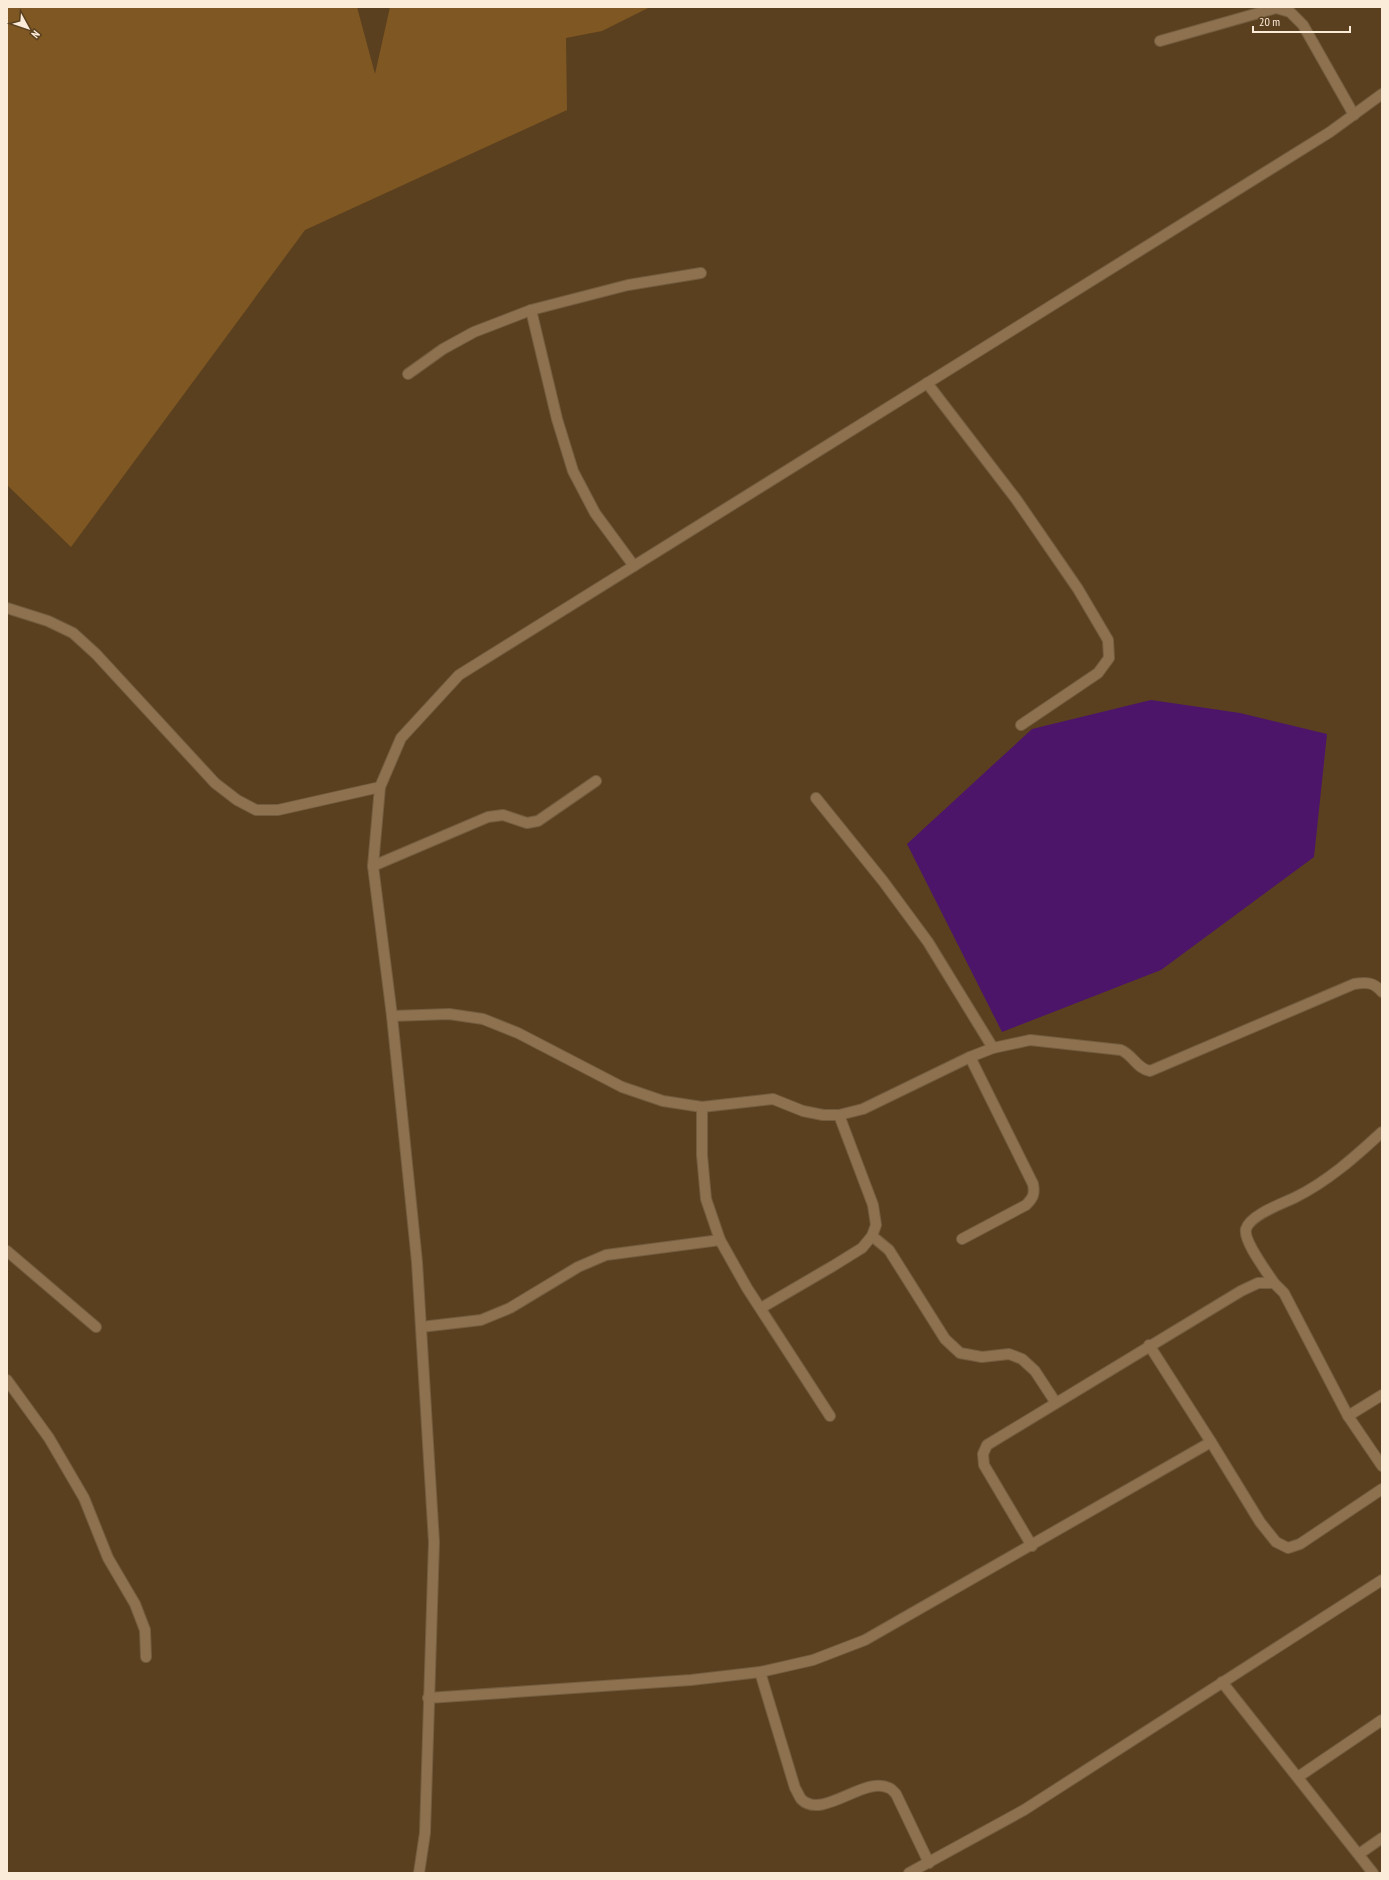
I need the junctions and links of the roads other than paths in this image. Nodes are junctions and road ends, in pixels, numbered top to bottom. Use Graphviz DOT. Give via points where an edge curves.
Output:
graph roads {
  1 [pos="1160,41"];
  2 [pos="1382,94"];
  3 [pos="1354,115"];
  4 [pos="701,273"];
  5 [pos="530,310"];
  6 [pos="408,374"];
  7 [pos="928,383"];
  8 [pos="634,566"];
  9 [pos="7,608"];
  10 [pos="1021,725"];
  11 [pos="596,782"];
  12 [pos="380,788"];
  13 [pos="816,798"];
  14 [pos="373,866"];
  15 [pos="1382,992"];
  16 [pos="392,1016"];
  17 [pos="993,1048"];
  18 [pos="970,1057"];
  19 [pos="702,1107"];
  20 [pos="839,1115"];
  21 [pos="1382,1132"];
  22 [pos="872,1236"];
  23 [pos="962,1239"];
  24 [pos="720,1240"];
  25 [pos="7,1251"];
  26 [pos="1274,1283"];
  27 [pos="760,1308"];
  28 [pos="96,1327"];
  29 [pos="421,1327"];
  30 [pos="1149,1346"];
  31 [pos="7,1380"];
  32 [pos="1382,1395"];
  33 [pos="1056,1403"];
  34 [pos="830,1416"];
  35 [pos="1348,1416"];
  36 [pos="1211,1442"];
  37 [pos="1382,1466"];
  38 [pos="1382,1489"];
  39 [pos="1032,1546"];
  40 [pos="1382,1580"];
  41 [pos="146,1657"];
  42 [pos="760,1672"];
  43 [pos="1222,1682"];
  44 [pos="428,1698"];
  45 [pos="1382,1720"];
  46 [pos="1298,1777"];
  47 [pos="1382,1838"];
  48 [pos="1359,1854"];
  49 [pos="929,1863"];
  50 [pos="419,1873"];
  51 [pos="909,1873"];
  52 [pos="1373,1873"];
  1 -- 3 [label="street" via="1276,8 1290,12 1303,25"];
  2 -- 3 [label="street"];
  3 -- 7 [label="street"];
  4 -- 5 [label="street" via="628,285"];
  5 -- 6 [label="street" via="474,332 443,349"];
  5 -- 8 [label="street" via="557,419 573,471 595,513"];
  7 -- 8 [label="street"];
  7 -- 10 [label="street" via="1016,499 1078,589 1108,640 1109,658 1098,673"];
  8 -- 12 [label="street" via="459,675 401,738"];
  9 -- 12 [label="street" via="48,621 73,633 96,654 215,782 237,800 256,810 278,810"];
  11 -- 14 [label="street" via="538,821 527,823 504,815 488,818"];
  12 -- 14 [label="street"];
  13 -- 17 [label="street" via="883,880 928,942"];
  14 -- 16 [label="street"];
  15 -- 17 [label="street" via="1377,986 1366,982 1354,984 1150,1070 1144,1070 1128,1053 1120,1050 1030,1040"];
  16 -- 19 [label="street" via="449,1014 483,1019 518,1033 622,1087 663,1101"];
  16 -- 29 [label="street" via="417,1262"];
  17 -- 18 [label="street"];
  18 -- 20 [label="street" via="863,1109"];
  18 -- 23 [label="street" via="1033,1184 1034,1192 1026,1205"];
  19 -- 20 [label="street" via="773,1099 803,1111"];
  19 -- 24 [label="street" via="702,1155 706,1199"];
  20 -- 22 [label="street" via="873,1205 876,1225"];
  21 -- 26 [label="street" via="1334,1173 1300,1195 1252,1219 1246,1229 1248,1241"];
  22 -- 27 [label="street" via="862,1248"];
  22 -- 33 [label="street" via="889,1250 945,1339 960,1353 982,1357 1009,1354 1022,1359 1035,1371"];
  24 -- 27 [label="street"];
  24 -- 29 [label="street" via="606,1255 578,1267 510,1308 481,1320"];
  25 -- 28 [label="street"];
  26 -- 30 [label="street" via="1258,1283 1241,1290"];
  26 -- 35 [label="street" via="1284,1293"];
  27 -- 34 [label="street"];
  29 -- 44 [label="street" via="434,1542"];
  30 -- 33 [label="street"];
  30 -- 36 [label="street"];
  31 -- 41 [label="street" via="49,1438 84,1498 108,1558 135,1604 145,1630"];
  32 -- 35 [label="street"];
  33 -- 39 [label="street" via="996,1438 987,1445 983,1454 984,1465"];
  35 -- 37 [label="street"];
  36 -- 38 [label="street" via="1260,1522 1276,1542 1288,1548 1300,1544"];
  36 -- 39 [label="street"];
  39 -- 42 [label="street" via="865,1640 813,1660"];
  40 -- 43 [label="street"];
  42 -- 44 [label="street" via="691,1680"];
  42 -- 49 [label="street" via="795,1788 801,1798 810,1804 822,1805 867,1789 879,1786 889,1788 896,1794"];
  43 -- 46 [label="street"];
  43 -- 49 [label="street" via="1024,1810"];
  44 -- 50 [label="street" via="425,1833"];
  45 -- 46 [label="street"];
  46 -- 48 [label="street"];
  47 -- 48 [label="street"];
  48 -- 52 [label="street"];
  49 -- 51 [label="street"];
}
